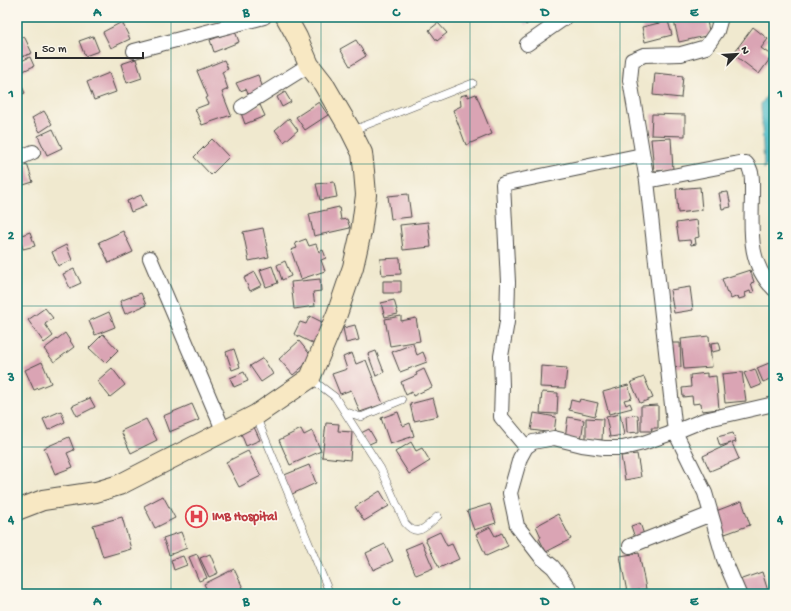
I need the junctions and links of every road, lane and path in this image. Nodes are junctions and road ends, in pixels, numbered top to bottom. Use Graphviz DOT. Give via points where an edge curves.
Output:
graph roads {
  1 [pos="264,17"];
  2 [pos="286,17"];
  3 [pos="566,17"];
  4 [pos="721,17"];
  5 [pos="527,44"];
  6 [pos="134,51"];
  7 [pos="309,65"];
  8 [pos="473,84"];
  9 [pos="242,107"];
  10 [pos="351,131"];
  11 [pos="33,152"];
  12 [pos="642,155"];
  13 [pos="17,159"];
  14 [pos="646,181"];
  15 [pos="150,258"];
  16 [pos="774,289"];
  17 [pos="310,378"];
  18 [pos="402,400"];
  19 [pos="774,404"];
  20 [pos="344,411"];
  21 [pos="256,415"];
  22 [pos="224,432"];
  23 [pos="675,432"];
  24 [pos="526,447"];
  25 [pos="17,510"];
  26 [pos="711,514"];
  27 [pos="438,516"];
  28 [pos="630,546"];
  29 [pos="330,594"];
  30 [pos="570,594"];
  31 [pos="739,594"];
  1 -- 6 [label="street"];
  2 -- 7 [label="main road"];
  3 -- 5 [label="street"];
  4 -- 12 [label="street" via="717,31 706,47 681,54 644,55 632,60 630,80"];
  7 -- 9 [label="street"];
  7 -- 10 [label="main road"];
  8 -- 10 [label="lane"];
  10 -- 17 [label="main road" via="362,153 364,171 366,195 361,232 353,267 337,314"];
  11 -- 13 [label="street"];
  12 -- 14 [label="street"];
  12 -- 24 [label="street" via="503,184 508,282 507,322 501,356 501,417"];
  14 -- 16 [label="street" via="746,163 751,168 752,179 754,257 760,274"];
  14 -- 23 [label="street"];
  15 -- 22 [label="street"];
  17 -- 20 [label="lane" via="335,397"];
  17 -- 21 [label="main road"];
  18 -- 20 [label="lane" via="361,417"];
  19 -- 23 [label="street" via="704,420"];
  20 -- 27 [label="lane" via="381,469 405,523 411,530 422,529"];
  21 -- 22 [label="main road"];
  21 -- 29 [label="lane"];
  22 -- 25 [label="main road" via="119,486 43,500"];
  23 -- 24 [label="street" via="623,448 582,445 554,438 533,442"];
  23 -- 26 [label="street" via="705,493"];
  24 -- 30 [label="street" via="520,458 510,493 517,526 541,556 553,566"];
  26 -- 28 [label="street"];
  26 -- 31 [label="street" via="724,559"];
}
